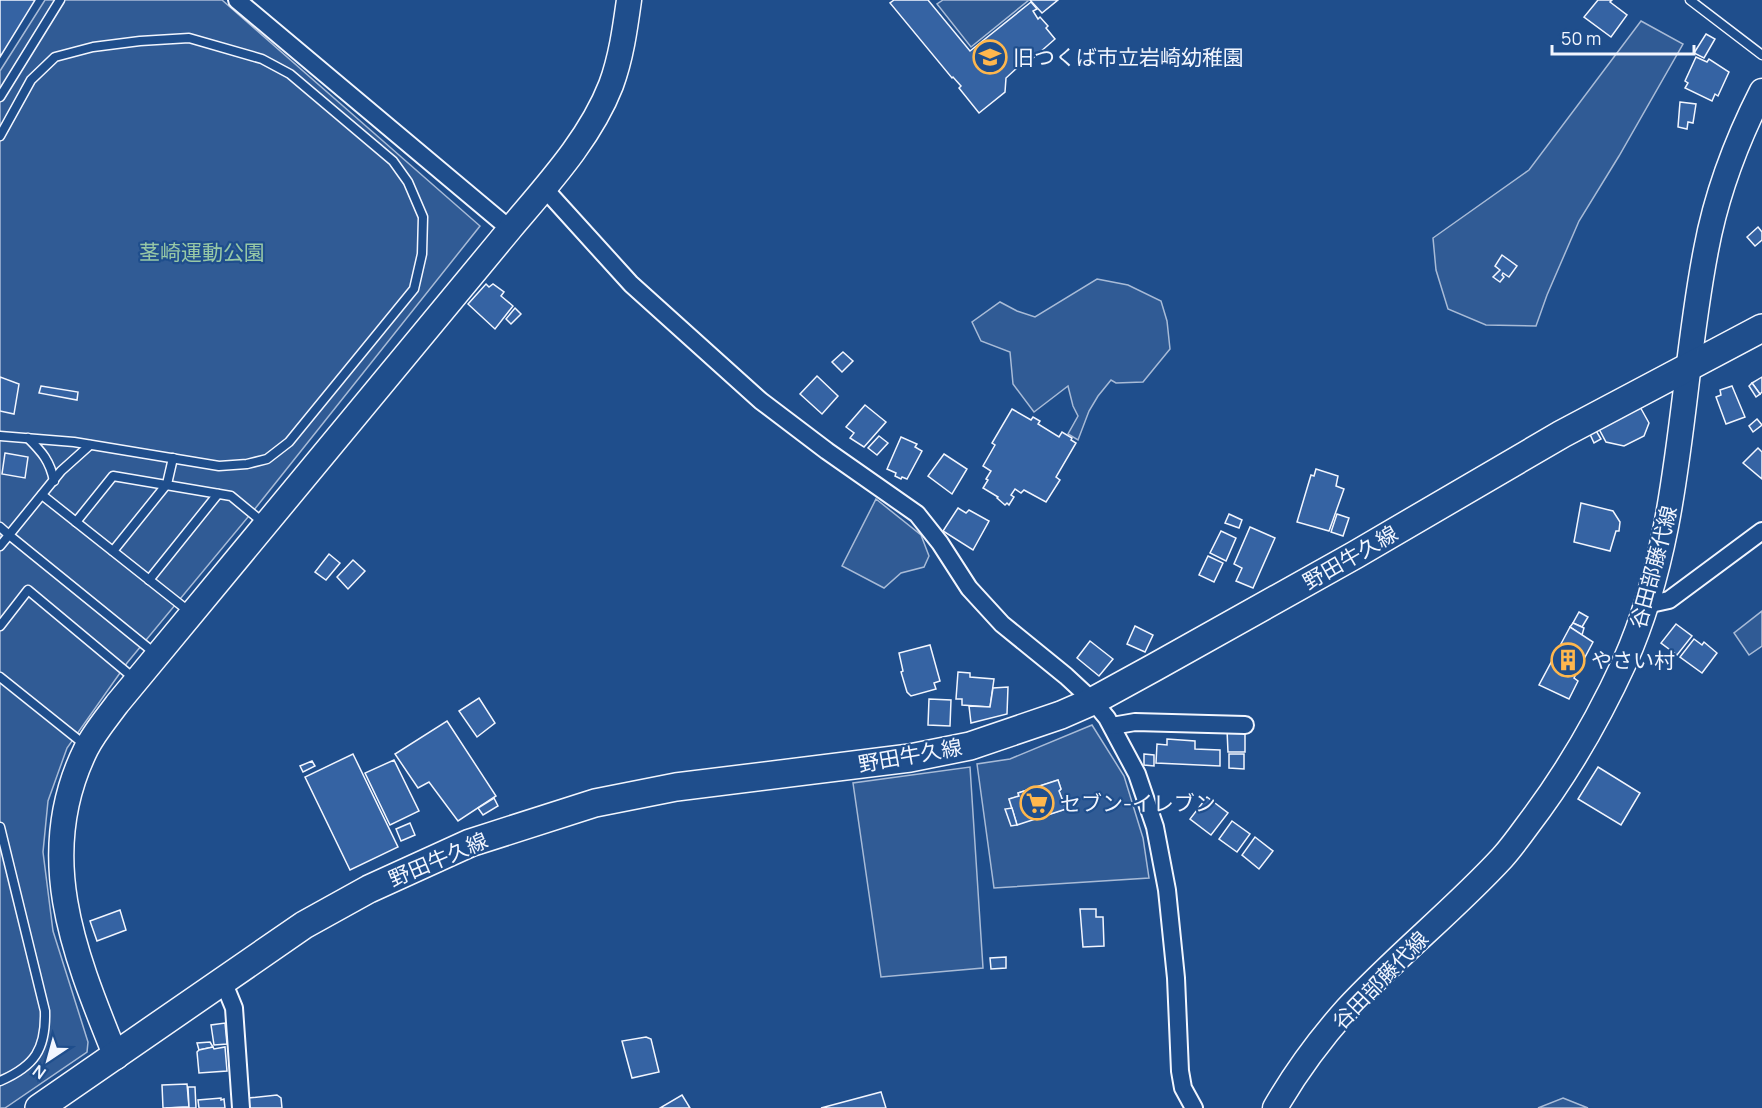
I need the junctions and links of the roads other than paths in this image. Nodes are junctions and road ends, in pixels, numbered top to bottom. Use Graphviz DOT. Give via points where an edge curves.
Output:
graph roads {
  1 [pos="60,0"];
  2 [pos="237,0"];
  3 [pos="629,0"];
  4 [pos="1690,0"];
  5 [pos="1762,55"];
  6 [pos="1762,91"];
  7 [pos="0,97"];
  8 [pos="0,135"];
  9 [pos="544,188"];
  10 [pos="510,228"];
  11 [pos="1762,328"];
  12 [pos="1690,364"];
  13 [pos="0,436"];
  14 [pos="28,438"];
  15 [pos="90,445"];
  16 [pos="173,458"];
  17 [pos="54,481"];
  18 [pos="167,484"];
  19 [pos="218,494"];
  20 [pos="42,495"];
  21 [pos="76,522"];
  22 [pos="265,524"];
  23 [pos="0,527"];
  24 [pos="1762,531"];
  25 [pos="9,535"];
  26 [pos="0,546"];
  27 [pos="113,551"];
  28 [pos="149,580"];
  29 [pos="1646,604"];
  30 [pos="192,613"];
  31 [pos="0,626"];
  32 [pos="157,656"];
  33 [pos="0,677"];
  34 [pos="136,680"];
  35 [pos="1093,701"];
  36 [pos="1245,725"];
  37 [pos="1112,726"];
  38 [pos="87,748"];
  39 [pos="0,827"];
  40 [pos="223,981"];
  41 [pos="116,1057"];
  42 [pos="0,1081"];
  43 [pos="39,1108"];
  44 [pos="242,1108"];
  45 [pos="1194,1108"];
  46 [pos="1275,1108"];
  1 -- 7 [label="lane"];
  2 -- 10 [label="street"];
  3 -- 9 [label="street" via="611,85 596,115"];
  4 -- 5 [label="lane"];
  6 -- 12 [label="street, 谷田部藤代線" via="1717,205 1706,248"];
  8 -- 16 [label="lane" via="31,80 54,57 140,40 189,38 262,59 290,74 393,161 408,182 423,217 422,254 414,289 289,442 267,459 247,464 219,466"];
  9 -- 10 [label="street"];
  9 -- 35 [label="street" via="631,284 761,401 917,514 969,588 1002,624"];
  10 -- 22 [label="street"];
  11 -- 12 [label="main road, 野田牛久線"];
  12 -- 29 [label="street, 谷田部藤代線" via="1671,506"];
  12 -- 35 [label="main road, 野田牛久線"];
  13 -- 14 [label="lane"];
  14 -- 15 [label="lane"];
  14 -- 17 [label="lane" via="44,453"];
  15 -- 16 [label="lane"];
  15 -- 17 [label="lane"];
  16 -- 18 [label="lane"];
  17 -- 20 [label="lane"];
  18 -- 19 [label="lane"];
  18 -- 21 [label="lane" via="113,476"];
  18 -- 27 [label="lane"];
  19 -- 22 [label="lane" via="231,496"];
  19 -- 28 [label="lane"];
  20 -- 21 [label="lane"];
  20 -- 25 [label="lane"];
  21 -- 27 [label="lane"];
  22 -- 30 [label="street"];
  23 -- 25 [label="lane"];
  24 -- 29 [label="street" via="1669,600"];
  25 -- 26 [label="lane"];
  25 -- 32 [label="lane"];
  27 -- 28 [label="lane"];
  28 -- 30 [label="lane"];
  29 -- 46 [label="street, 谷田部藤代線" via="1602,710 1541,807 1504,856 1346,1011"];
  30 -- 32 [label="street"];
  31 -- 34 [label="lane" via="28,590"];
  32 -- 34 [label="street"];
  33 -- 38 [label="lane"];
  34 -- 38 [label="street"];
  35 -- 37 [label="street"];
  35 -- 40 [label="main road, 野田牛久線" via="970,746 910,758 676,787 595,803 511,828 425,862 348,900"];
  36 -- 37 [label="street" via="1135,722"];
  37 -- 45 [label="street" via="1137,774 1155,827 1167,890 1180,1071 1183,1088"];
  38 -- 41 [label="street" via="64,816 60,841 62,879 66,910"];
  39 -- 42 [label="lane" via="45,1011 46,1032 28,1065"];
  40 -- 41 [label="main road, 野田牛久線"];
  40 -- 44 [label="street" via="234,1008"];
  41 -- 43 [label="main road, 野田牛久線"];
}
